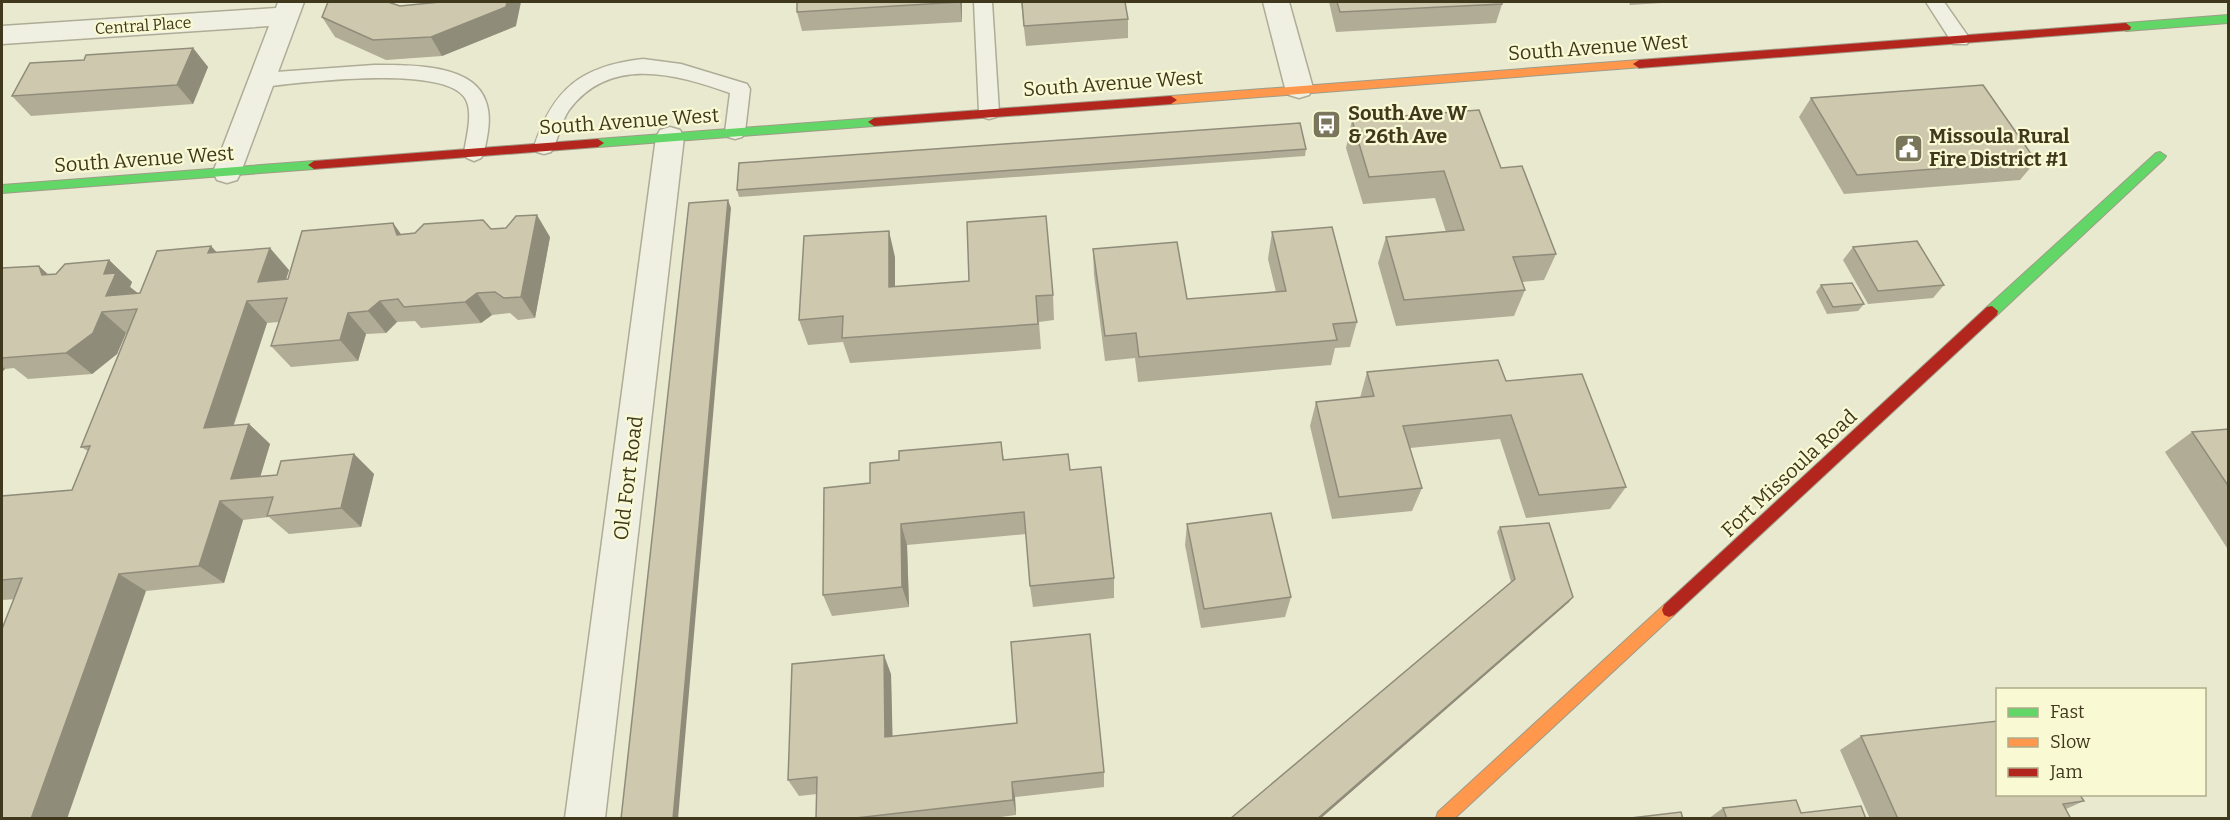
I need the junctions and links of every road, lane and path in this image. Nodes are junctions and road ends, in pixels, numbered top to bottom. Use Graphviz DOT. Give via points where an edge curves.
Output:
graph roads {
  1 [pos="983,2"];
  2 [pos="1276,2"];
  3 [pos="1935,2"];
  4 [pos="288,9"];
  5 [pos="2229,19"];
  6 [pos="2,35"];
  7 [pos="1960,39"];
  8 [pos="262,80"];
  9 [pos="1299,88"];
  10 [pos="989,112"];
  11 [pos="735,132"];
  12 [pos="670,137"];
  13 [pos="544,147"];
  14 [pos="474,153"];
  15 [pos="2160,156"];
  16 [pos="227,172"];
  17 [pos="2,189"];
  18 [pos="585,819"];
  19 [pos="1444,819"];
  1 -- 10 [label="lane"];
  2 -- 9 [label="street"];
  3 -- 7 [label="lane"];
  4 -- 6 [label="street, Central Place"];
  4 -- 8 [label="street"];
  5 -- 7 [label="street, South Avenue West"];
  7 -- 9 [label="street, South Avenue West"];
  8 -- 14 [label="lane" via="371,72 423,72 452,78 472,93 480,118"];
  8 -- 16 [label="street"];
  9 -- 10 [label="street, South Avenue West"];
  10 -- 11 [label="street, South Avenue West"];
  11 -- 12 [label="street, South Avenue West"];
  11 -- 13 [label="lane" via="740,88 674,68 638,66 618,68 568,96 558,110"];
  12 -- 13 [label="street, South Avenue West"];
  12 -- 18 [label="street, Old Fort Road"];
  13 -- 14 [label="street, South Avenue West"];
  14 -- 16 [label="street, South Avenue West"];
  15 -- 19 [label="street, Fort Missoula Road"];
  16 -- 17 [label="street, South Avenue West"];
}
